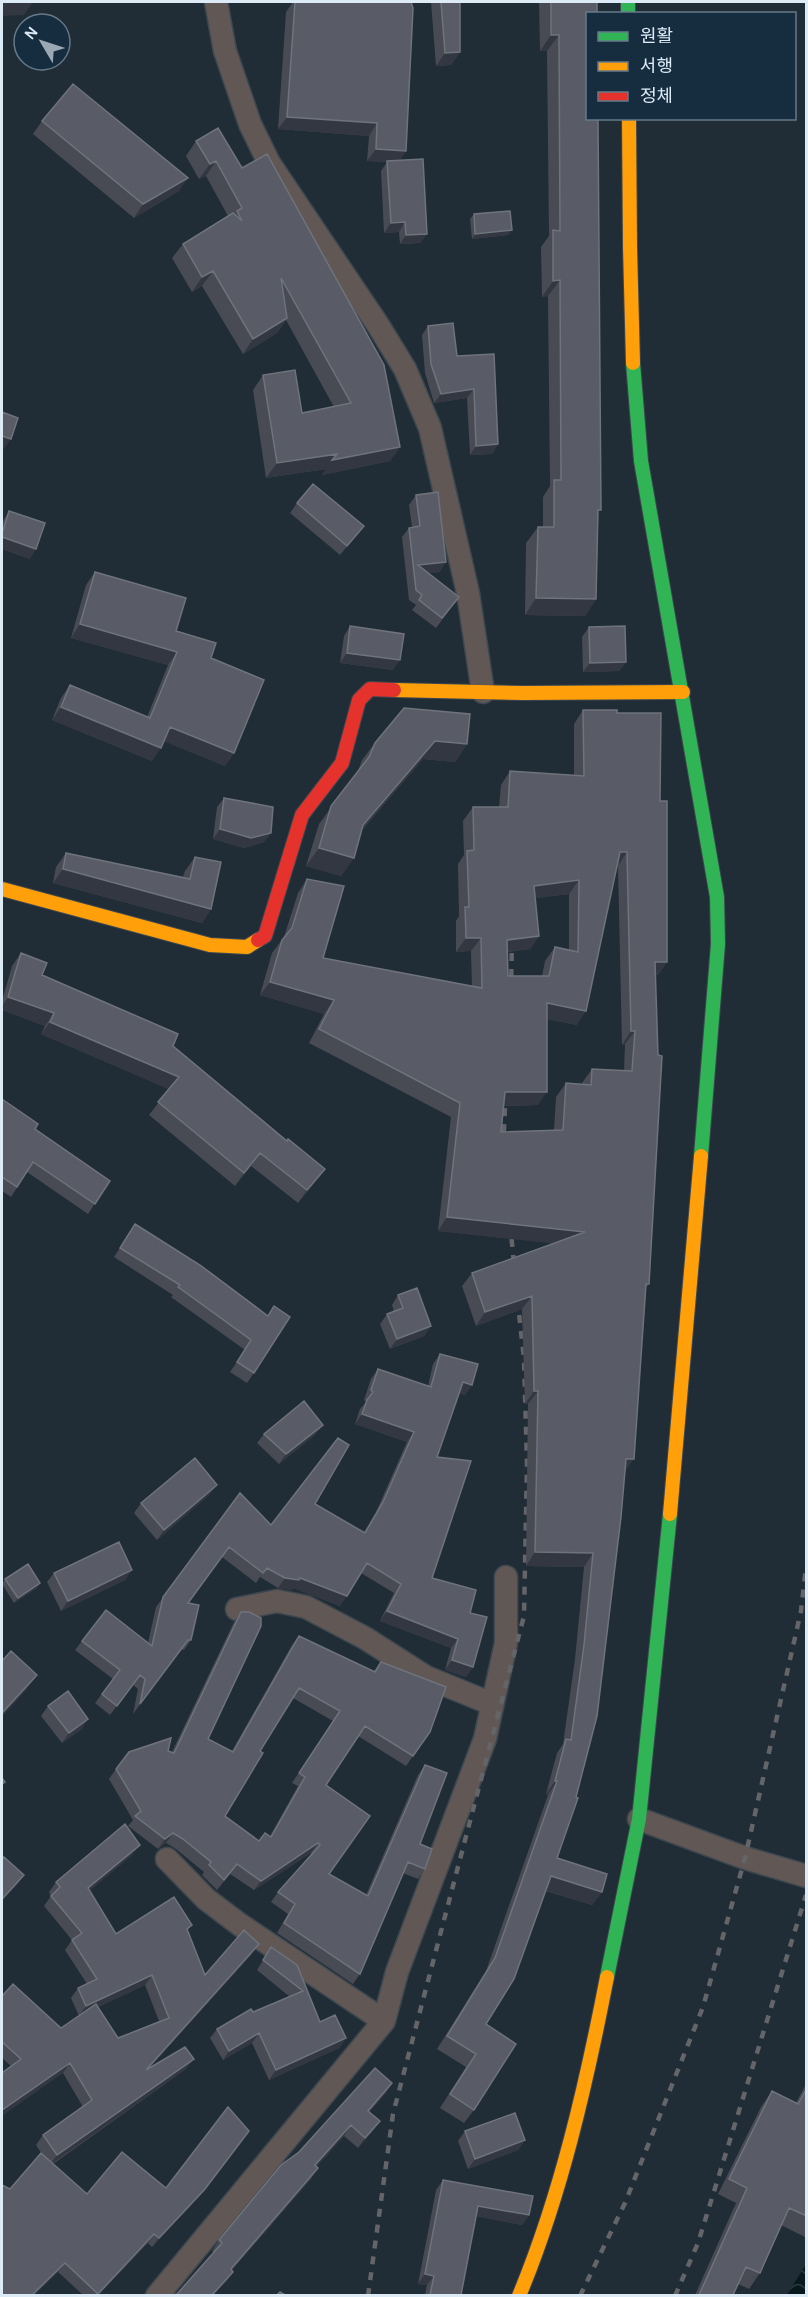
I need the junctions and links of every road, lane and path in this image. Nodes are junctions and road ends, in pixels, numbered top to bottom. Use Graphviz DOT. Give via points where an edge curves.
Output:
graph roads {
  1 [pos="216,2"];
  2 [pos="629,120"];
  3 [pos="483,692"];
  4 [pos="683,692"];
  5 [pos="2,889"];
  6 [pos="506,1577"];
  7 [pos="237,1609"];
  8 [pos="492,1704"];
  9 [pos="639,1819"];
  10 [pos="168,1859"];
  11 [pos="807,1876"];
  12 [pos="384,2020"];
  13 [pos="157,2295"];
  14 [pos="519,2295"];
  1 -- 3 [label="street" via="225,51 250,124 269,163 405,369 430,428 468,593"];
  2 -- 4 [label="main road" via="635,399 651,520"];
  3 -- 4 [label="main road"];
  3 -- 5 [label="main road" via="370,688 359,700 342,763 302,815 265,936 247,947 210,945"];
  4 -- 9 [label="main road" via="717,897 718,944 686,1348"];
  6 -- 8 [label="street" via="506,1643"];
  7 -- 8 [label="street" via="277,1601 306,1607 426,1677"];
  8 -- 12 [label="street" via="485,1739 397,1972"];
  9 -- 11 [label="street"];
  9 -- 14 [label="main road" via="575,2124 537,2253"];
  10 -- 12 [label="street" via="206,1899 239,1924"];
  12 -- 13 [label="street"];
}
